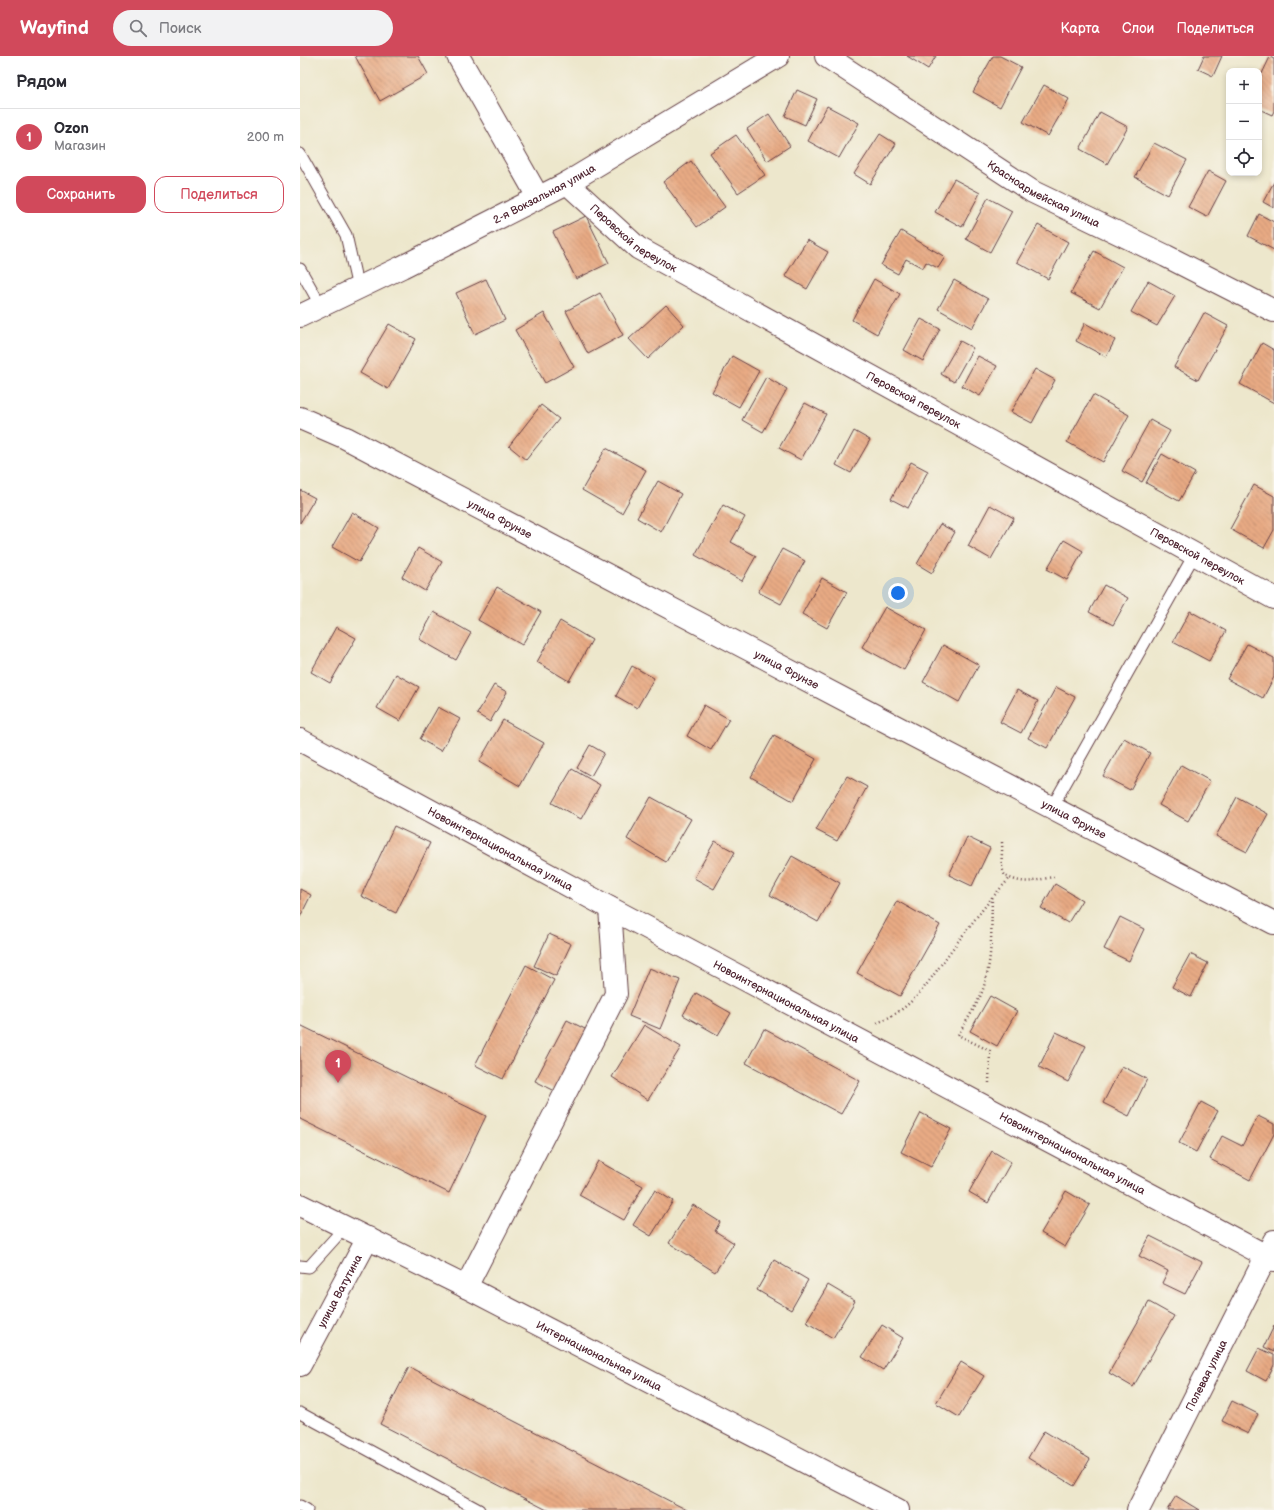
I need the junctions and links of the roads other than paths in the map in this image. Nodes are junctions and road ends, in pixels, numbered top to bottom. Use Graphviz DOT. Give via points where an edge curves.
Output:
graph roads {
  1 [pos="458,56"];
  2 [pos="778,56"];
  3 [pos="826,56"];
  4 [pos="300,154"];
  5 [pos="567,183"];
  6 [pos="538,197"];
  7 [pos="300,269"];
  8 [pos="358,288"];
  9 [pos="321,306"];
  10 [pos="1274,311"];
  11 [pos="300,316"];
  12 [pos="300,418"];
  13 [pos="1194,555"];
  14 [pos="1274,598"];
  15 [pos="300,740"];
  16 [pos="1052,807"];
  17 [pos="610,908"];
  18 [pos="1274,923"];
  19 [pos="300,1204"];
  20 [pos="345,1227"];
  21 [pos="368,1238"];
  22 [pos="1271,1252"];
  23 [pos="300,1266"];
  24 [pos="466,1287"];
  25 [pos="300,1365"];
  26 [pos="300,1413"];
  27 [pos="300,1506"];
  28 [pos="307,1510"];
  29 [pos="479,1510"];
  30 [pos="898,1510"];
  31 [pos="1138,1510"];
  1 -- 6 [label="street"];
  2 -- 5 [label="street, 2-я Вокзальная улица"];
  3 -- 10 [label="street, Красноармейская улица" via="1033,192"];
  4 -- 8 [label="lane" via="346,235"];
  5 -- 6 [label="street, 2-я Вокзальная улица"];
  5 -- 13 [label="street, Перовской переулок" via="638,248"];
  6 -- 8 [label="street, 2-я Вокзальная улица"];
  7 -- 9 [label="lane"];
  8 -- 9 [label="street, 2-я Вокзальная улица"];
  9 -- 11 [label="street, 2-я Вокзальная улица"];
  12 -- 16 [label="street, улица Фрунзе" via="346,438"];
  13 -- 14 [label="street, Перовской переулок"];
  13 -- 16 [label="lane"];
  15 -- 17 [label="street, Новоинтернациональная улица"];
  16 -- 18 [label="street, улица Фрунзе"];
  17 -- 22 [label="street, Новоинтернациональная улица" via="988,1108"];
  17 -- 24 [label="street" via="616,994"];
  19 -- 20 [label="street, Интернациональная улица"];
  20 -- 21 [label="street, Интернациональная улица"];
  20 -- 23 [label="lane" via="310,1267"];
  21 -- 24 [label="street, Интернациональная улица"];
  21 -- 25 [label="street, улица Ватутина"];
  22 -- 31 [label="street, Полевая улица"];
  24 -- 30 [label="street, Интернациональная улица"];
  26 -- 29 [label="lane"];
  27 -- 28 [label="lane"];
}
